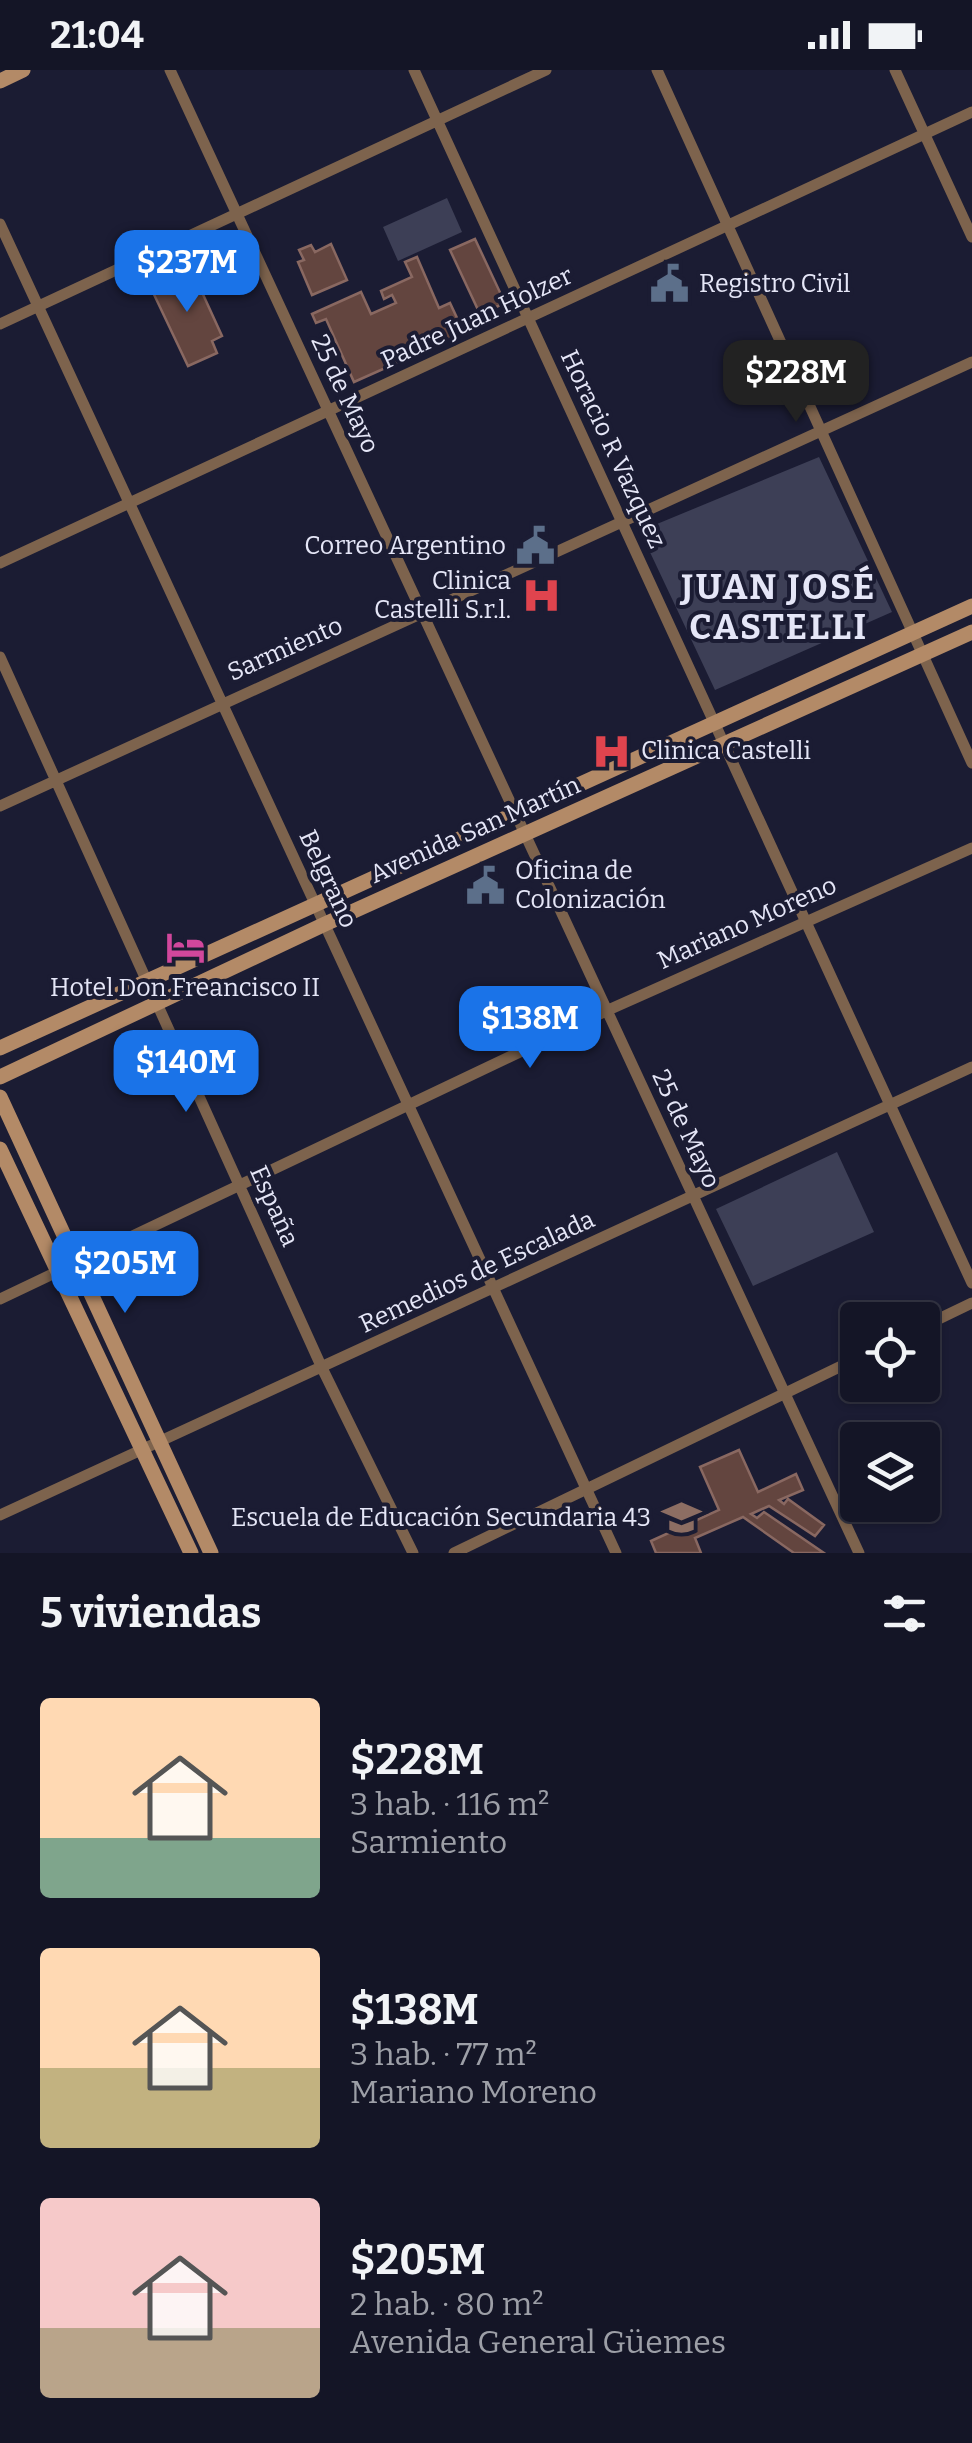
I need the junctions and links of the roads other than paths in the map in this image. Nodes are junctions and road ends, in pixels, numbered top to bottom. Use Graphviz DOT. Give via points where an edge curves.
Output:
graph roads {
  1 [pos="23,70"];
  2 [pos="170,70"];
  3 [pos="414,70"];
  4 [pos="546,70"];
  5 [pos="658,70"];
  6 [pos="894,70"];
  7 [pos="0,81"];
  8 [pos="972,112"];
  9 [pos="436,120"];
  10 [pos="925,135"];
  11 [pos="237,214"];
  12 [pos="0,224"];
  13 [pos="728,226"];
  14 [pos="972,237"];
  15 [pos="38,306"];
  16 [pos="528,318"];
  17 [pos="0,324"];
  18 [pos="972,362"];
  19 [pos="328,411"];
  20 [pos="822,430"];
  21 [pos="130,503"];
  22 [pos="622,522"];
  23 [pos="0,563"];
  24 [pos="972,606"];
  25 [pos="422,613"];
  26 [pos="915,632"];
  27 [pos="972,632"];
  28 [pos="924,654"];
  29 [pos="0,657"];
  30 [pos="222,702"];
  31 [pos="714,722"];
  32 [pos="725,746"];
  33 [pos="972,763"];
  34 [pos="55,780"];
  35 [pos="0,806"];
  36 [pos="516,816"];
  37 [pos="525,836"];
  38 [pos="972,848"];
  39 [pos="314,902"];
  40 [pos="806,921"];
  41 [pos="324,924"];
  42 [pos="149,980"];
  43 [pos="159,1003"];
  44 [pos="606,1010"];
  45 [pos="0,1048"];
  46 [pos="972,1067"];
  47 [pos="0,1077"];
  48 [pos="0,1097"];
  49 [pos="890,1104"];
  50 [pos="409,1106"];
  51 [pos="0,1148"];
  52 [pos="240,1187"];
  53 [pos="693,1197"];
  54 [pos="75,1265"];
  55 [pos="59,1273"];
  56 [pos="972,1283"];
  57 [pos="494,1290"];
  58 [pos="0,1299"];
  59 [pos="972,1303"];
  60 [pos="940,1318"];
  61 [pos="840,1367"];
  62 [pos="322,1368"];
  63 [pos="784,1394"];
  64 [pos="160,1440"];
  65 [pos="144,1450"];
  66 [pos="586,1489"];
  67 [pos="0,1515"];
  68 [pos="190,1553"];
  69 [pos="211,1553"];
  70 [pos="413,1553"];
  71 [pos="454,1553"];
  72 [pos="616,1553"];
  73 [pos="859,1553"];
  1 -- 7 [label="main road"];
  2 -- 11 [label="street, 25 de Mayo"];
  3 -- 9 [label="street, Horacio R Vazquez"];
  4 -- 9 [label="street"];
  5 -- 13 [label="street"];
  6 -- 10 [label="street"];
  8 -- 10 [label="street, Padre Juan Holzer"];
  9 -- 11 [label="street"];
  9 -- 16 [label="street, Horacio R Vazquez"];
  10 -- 13 [label="street, Padre Juan Holzer"];
  10 -- 14 [label="street"];
  11 -- 15 [label="street"];
  11 -- 19 [label="street, 25 de Mayo"];
  12 -- 15 [label="street, Belgrano"];
  13 -- 16 [label="street, Padre Juan Holzer"];
  13 -- 20 [label="street"];
  15 -- 17 [label="street"];
  15 -- 21 [label="street, Belgrano"];
  16 -- 19 [label="street, Padre Juan Holzer"];
  16 -- 22 [label="street, Horacio R Vazquez"];
  18 -- 20 [label="street, Sarmiento"];
  19 -- 21 [label="street, Padre Juan Holzer"];
  19 -- 25 [label="street, 25 de Mayo"];
  20 -- 22 [label="street, Sarmiento"];
  20 -- 26 [label="street"];
  21 -- 23 [label="street, Padre Juan Holzer"];
  21 -- 30 [label="street, Belgrano"];
  22 -- 25 [label="street, Sarmiento"];
  22 -- 31 [label="street, Horacio R Vazquez"];
  24 -- 26 [label="main road, Avenida San Martín"];
  25 -- 30 [label="street, Sarmiento"];
  25 -- 36 [label="street, 25 de Mayo"];
  26 -- 28 [label="street"];
  26 -- 31 [label="main road, Avenida San Martín"];
  27 -- 28 [label="main road, Avenida San Martín"];
  28 -- 32 [label="main road, Avenida San Martín"];
  28 -- 33 [label="street"];
  29 -- 34 [label="street, España"];
  30 -- 34 [label="street, Sarmiento"];
  30 -- 39 [label="street, Belgrano"];
  31 -- 32 [label="street, Horacio R Vazquez"];
  31 -- 36 [label="main road, Avenida San Martín"];
  32 -- 37 [label="main road, Avenida San Martín"];
  32 -- 40 [label="street, Horacio R Vazquez"];
  34 -- 35 [label="street, Sarmiento"];
  34 -- 42 [label="street, España"];
  36 -- 37 [label="street, 25 de Mayo"];
  36 -- 39 [label="main road, Avenida San Martín"];
  37 -- 41 [label="main road, Avenida San Martín"];
  37 -- 44 [label="street, 25 de Mayo"];
  38 -- 40 [label="street, Mariano Moreno"];
  39 -- 41 [label="street, Belgrano"];
  39 -- 42 [label="main road, Avenida San Martín"];
  40 -- 44 [label="street, Mariano Moreno"];
  40 -- 49 [label="street, Horacio R Vazquez"];
  41 -- 43 [label="main road, Avenida San Martín"];
  41 -- 50 [label="street, Belgrano"];
  42 -- 43 [label="street, España"];
  42 -- 45 [label="main road, Avenida San Martín"];
  43 -- 47 [label="main road, Avenida San Martín"];
  43 -- 52 [label="street, España"];
  44 -- 50 [label="street, Mariano Moreno"];
  44 -- 53 [label="street, 25 de Mayo"];
  46 -- 49 [label="street, Remedios de Escalada"];
  48 -- 54 [label="main road"];
  49 -- 53 [label="street, Remedios de Escalada"];
  49 -- 56 [label="street, Horacio R Vazquez"];
  50 -- 52 [label="street, Mariano Moreno"];
  50 -- 57 [label="street, Belgrano"];
  51 -- 55 [label="main road"];
  52 -- 54 [label="street, Mariano Moreno"];
  52 -- 62 [label="street, España"];
  53 -- 57 [label="street, Remedios de Escalada"];
  53 -- 63 [label="street, 25 de Mayo"];
  54 -- 55 [label="street, Mariano Moreno"];
  54 -- 64 [label="main road"];
  55 -- 58 [label="street, Mariano Moreno"];
  55 -- 65 [label="main road"];
  57 -- 62 [label="street, Remedios de Escalada"];
  57 -- 66 [label="street, Belgrano"];
  59 -- 60 [label="street"];
  61 -- 63 [label="street"];
  62 -- 64 [label="street, Remedios de Escalada"];
  62 -- 70 [label="street, España"];
  63 -- 66 [label="street"];
  63 -- 73 [label="street, 25 de Mayo"];
  64 -- 65 [label="street, Remedios de Escalada"];
  64 -- 69 [label="main road"];
  65 -- 67 [label="street, Remedios de Escalada"];
  65 -- 68 [label="main road"];
  66 -- 71 [label="street"];
  66 -- 72 [label="street, Belgrano"];
}
